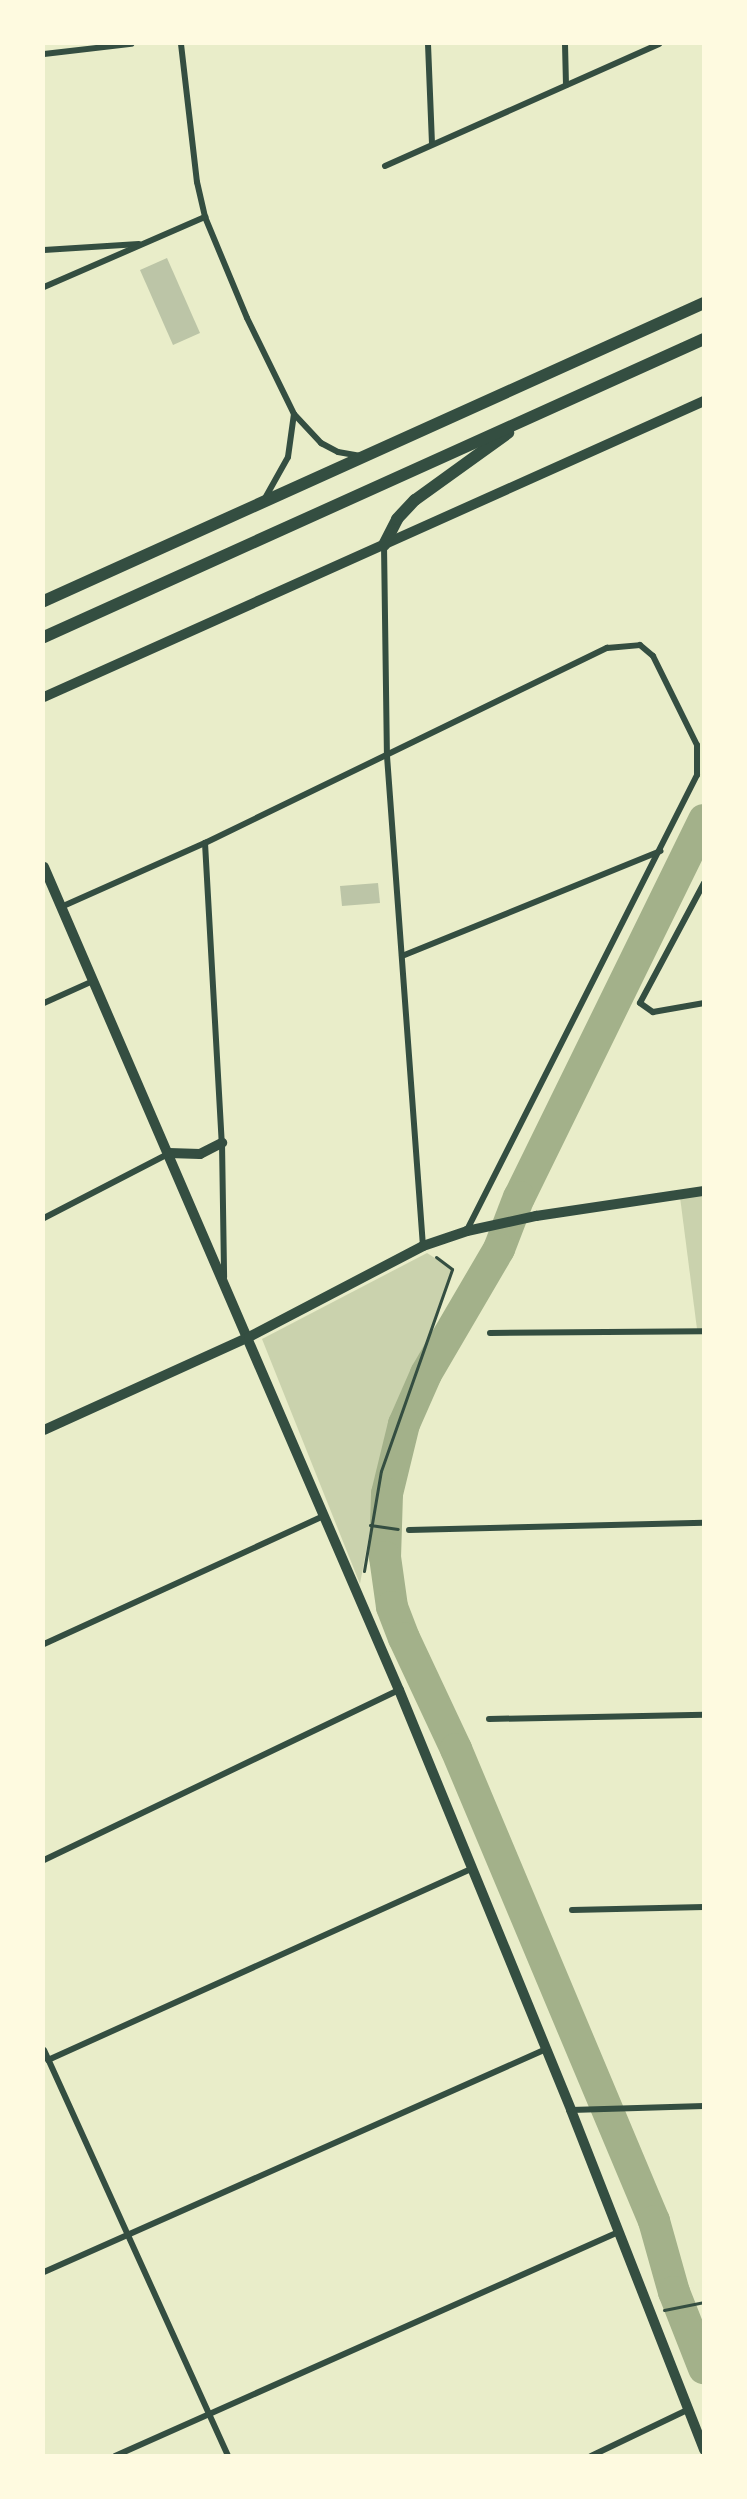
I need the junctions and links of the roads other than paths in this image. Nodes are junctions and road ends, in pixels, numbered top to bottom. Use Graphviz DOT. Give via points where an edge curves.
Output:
graph roads {
  1 [pos="131,44"];
  2 [pos="181,44"];
  3 [pos="428,44"];
  4 [pos="565,44"];
  5 [pos="659,44"];
  6 [pos="44,54"];
  7 [pos="566,85"];
  8 [pos="432,144"];
  9 [pos="385,165"];
  10 [pos="205,217"];
  11 [pos="145,243"];
  12 [pos="44,250"];
  13 [pos="44,287"];
  14 [pos="704,303"];
  15 [pos="704,339"];
  16 [pos="704,402"];
  17 [pos="294,414"];
  18 [pos="531,417"];
  19 [pos="368,456"];
  20 [pos="262,503"];
  21 [pos="384,544"];
  22 [pos="44,602"];
  23 [pos="44,637"];
  24 [pos="44,697"];
  25 [pos="387,756"];
  26 [pos="205,843"];
  27 [pos="661,851"];
  28 [pos="44,867"];
  29 [pos="704,883"];
  30 [pos="61,907"];
  31 [pos="402,956"];
  32 [pos="93,981"];
  33 [pos="44,1003"];
  34 [pos="704,1003"];
  35 [pos="222,1143"];
  36 [pos="169,1153"];
  37 [pos="704,1191"];
  38 [pos="44,1218"];
  39 [pos="467,1231"];
  40 [pos="423,1246"];
  41 [pos="224,1280"];
  42 [pos="704,1331"];
  43 [pos="490,1333"];
  44 [pos="249,1337"];
  45 [pos="44,1430"];
  46 [pos="326,1515"];
  47 [pos="704,1523"];
  48 [pos="406,1530"];
  49 [pos="44,1644"];
  50 [pos="399,1690"];
  51 [pos="704,1715"];
  52 [pos="489,1719"];
  53 [pos="44,1860"];
  54 [pos="471,1869"];
  55 [pos="704,1907"];
  56 [pos="573,1910"];
  57 [pos="44,2050"];
  58 [pos="544,2050"];
  59 [pos="48,2060"];
  60 [pos="704,2106"];
  61 [pos="571,2110"];
  62 [pos="129,2233"];
  63 [pos="616,2233"];
  64 [pos="44,2272"];
  65 [pos="687,2410"];
  66 [pos="209,2412"];
  67 [pos="704,2450"];
  68 [pos="116,2456"];
  69 [pos="228,2456"];
  70 [pos="591,2456"];
  1 -- 6 [label="street"];
  2 -- 10 [label="street" via="197,182"];
  3 -- 8 [label="street"];
  4 -- 7 [label="street"];
  5 -- 7 [label="street"];
  7 -- 8 [label="street"];
  8 -- 9 [label="street"];
  10 -- 11 [label="street"];
  10 -- 17 [label="street" via="247,318"];
  11 -- 12 [label="street"];
  11 -- 13 [label="street"];
  14 -- 19 [label="main road"];
  15 -- 18 [label="main road"];
  16 -- 21 [label="street"];
  17 -- 19 [label="street" via="329,448"];
  17 -- 20 [label="street" via="288,457"];
  18 -- 21 [label="main road" via="415,500 390,528"];
  18 -- 23 [label="main road"];
  19 -- 20 [label="main road"];
  20 -- 22 [label="main road"];
  21 -- 24 [label="street"];
  21 -- 25 [label="street"];
  25 -- 26 [label="street"];
  25 -- 27 [label="street" via="607,648 640,645 653,656 697,745 700,761 690,792"];
  25 -- 31 [label="street"];
  26 -- 30 [label="street"];
  26 -- 35 [label="street"];
  27 -- 31 [label="street"];
  27 -- 39 [label="street"];
  28 -- 30 [label="street"];
  29 -- 34 [label="street" via="640,1003 653,1012"];
  30 -- 32 [label="street"];
  31 -- 40 [label="street"];
  32 -- 33 [label="street"];
  32 -- 36 [label="street"];
  35 -- 36 [label="street" via="200,1154"];
  35 -- 41 [label="street"];
  36 -- 38 [label="street"];
  36 -- 41 [label="street"];
  37 -- 39 [label="street" via="536,1216"];
  39 -- 40 [label="street"];
  40 -- 44 [label="street"];
  41 -- 44 [label="street"];
  42 -- 43 [label="street"];
  44 -- 45 [label="street"];
  44 -- 46 [label="street"];
  46 -- 49 [label="street"];
  46 -- 50 [label="street"];
  47 -- 48 [label="street"];
  50 -- 53 [label="street"];
  50 -- 54 [label="street"];
  51 -- 52 [label="street"];
  54 -- 58 [label="street"];
  54 -- 59 [label="street"];
  55 -- 56 [label="street"];
  57 -- 59 [label="street"];
  58 -- 61 [label="street"];
  58 -- 62 [label="street"];
  59 -- 62 [label="street"];
  60 -- 61 [label="street"];
  61 -- 63 [label="street"];
  62 -- 64 [label="street"];
  62 -- 66 [label="street"];
  63 -- 65 [label="street"];
  63 -- 66 [label="street"];
  65 -- 67 [label="street"];
  65 -- 70 [label="street"];
  66 -- 68 [label="street"];
  66 -- 69 [label="street"];
}
